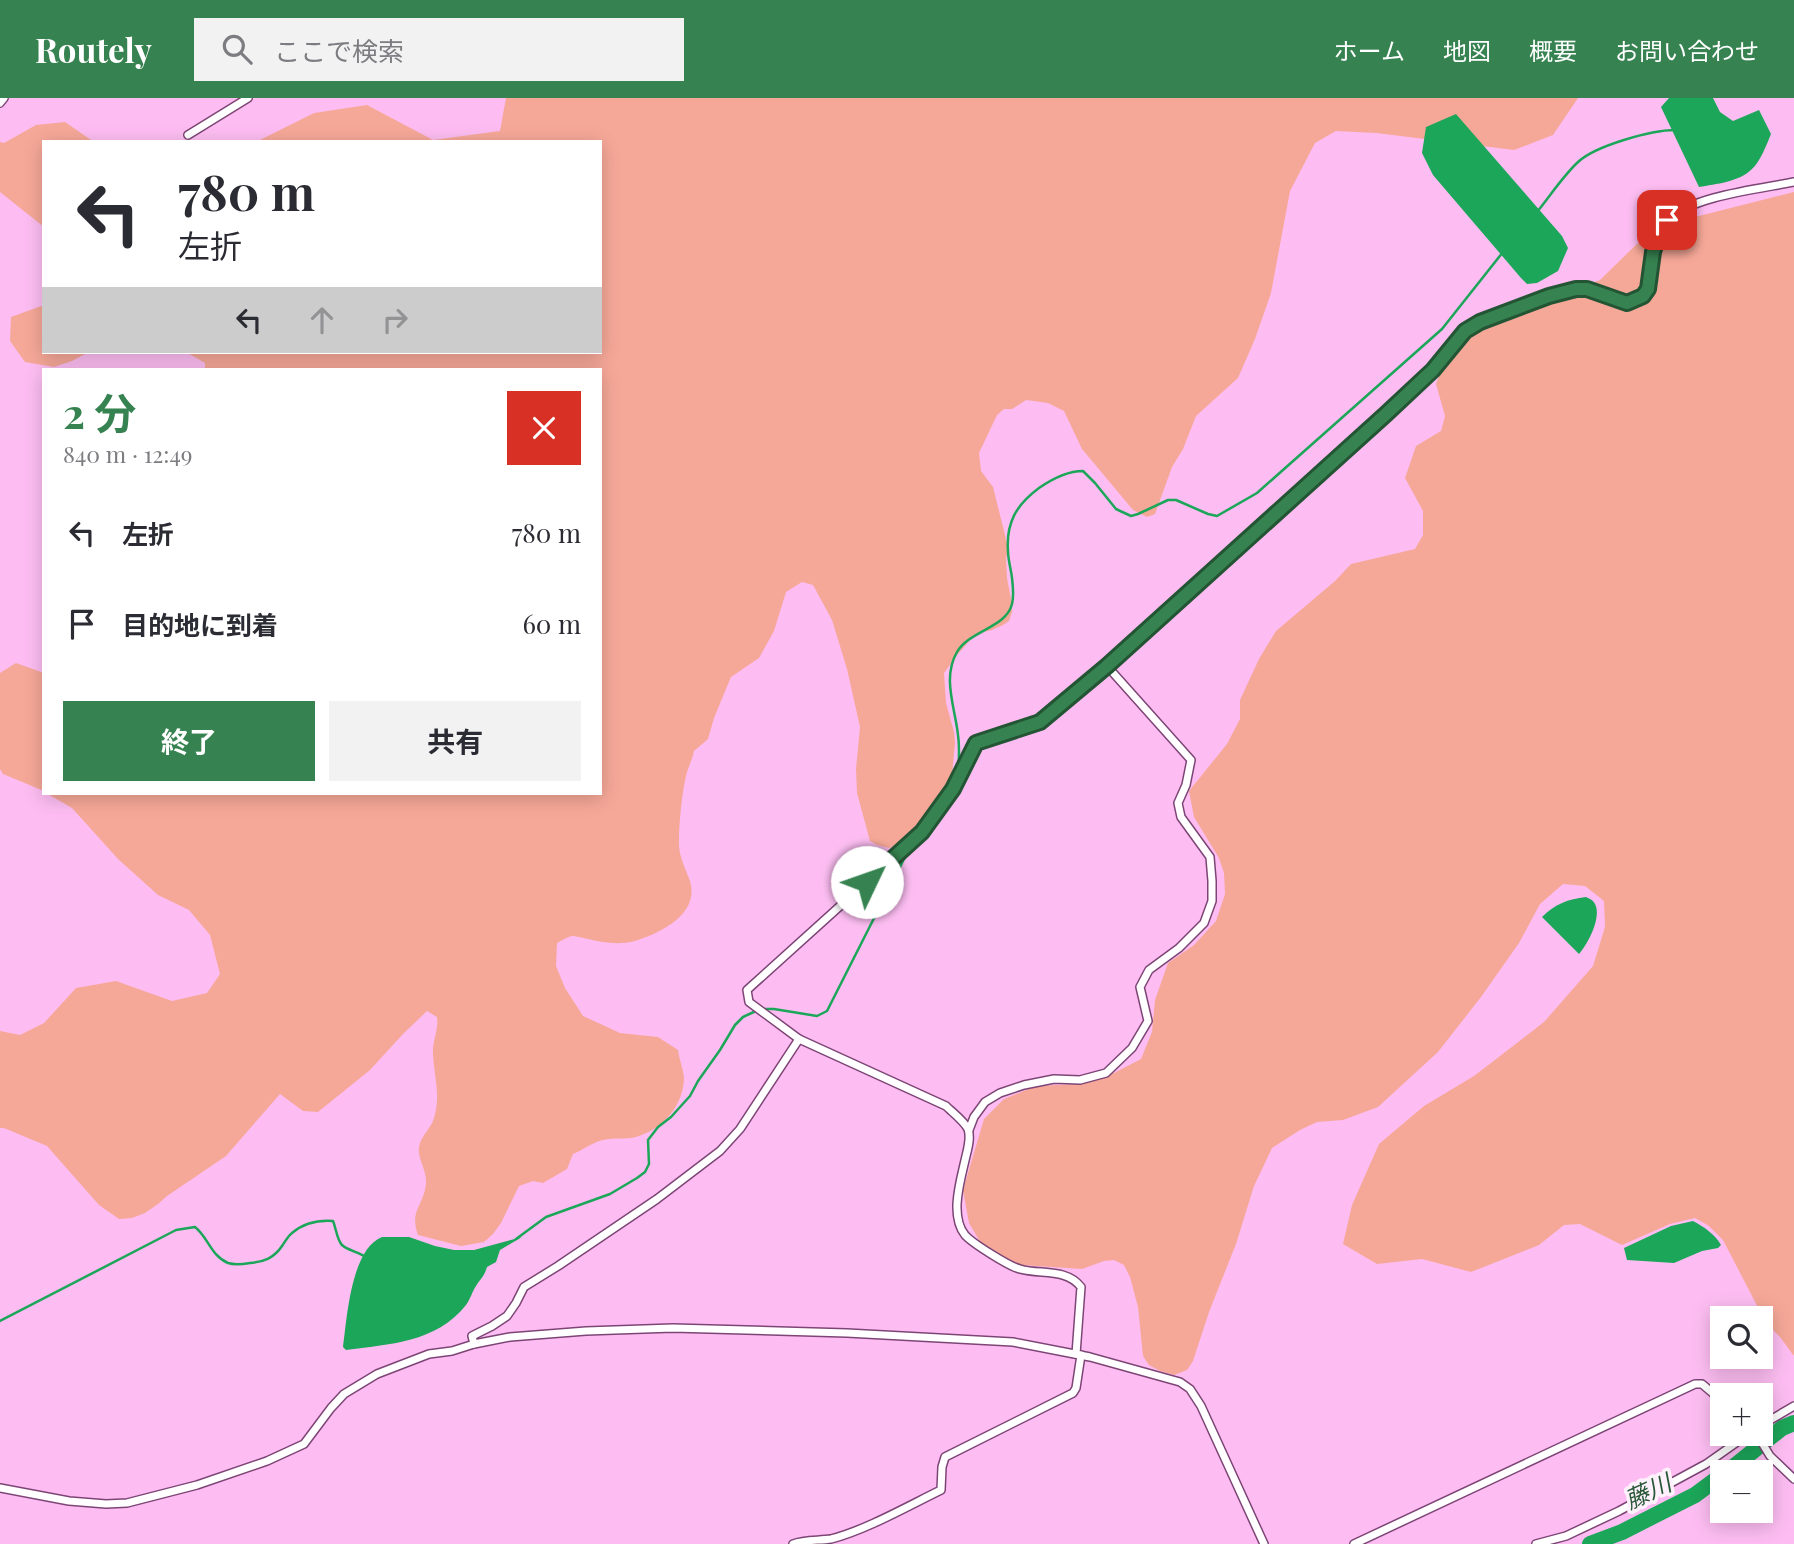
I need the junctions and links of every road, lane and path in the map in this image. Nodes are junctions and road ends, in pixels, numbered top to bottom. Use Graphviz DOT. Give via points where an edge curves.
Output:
graph roads {
  1 [pos="4,98"];
  2 [pos="248,98"];
  3 [pos="0,103"];
  4 [pos="188,135"];
  5 [pos="1794,182"];
  6 [pos="1107,666"];
  7 [pos="799,1039"];
  8 [pos="969,1130"];
  9 [pos="474,1343"];
  10 [pos="1078,1355"];
  11 [pos="1710,1391"];
  12 [pos="1794,1406"];
  13 [pos="1773,1418"];
  14 [pos="1735,1446"];
  15 [pos="1764,1446"];
  16 [pos="1794,1479"];
  17 [pos="0,1488"];
  18 [pos="793,1544"];
  19 [pos="1264,1544"];
  20 [pos="1354,1544"];
  21 [pos="1536,1544"];
  1 -- 3 [label="street"];
  2 -- 4 [label="street"];
  5 -- 6 [label="street" via="1719,197 1667,220 1653,252 1643,296 1627,303 1576,289 1465,331 1424,379"];
  6 -- 7 [label="street" via="1040,722 976,743 953,789 922,832 747,990 749,1002"];
  6 -- 8 [label="street" via="1191,761 1178,803 1181,817 1210,857 1212,901 1204,923 1149,970 1140,987 1148,1021 1132,1048 1106,1073 1080,1080 1054,1079 1000,1093 985,1102"];
  7 -- 8 [label="street" via="946,1106"];
  7 -- 9 [label="street" via="740,1129 720,1151 657,1199 524,1287 507,1316 472,1336"];
  8 -- 10 [label="street" via="957,1220 966,1236 1010,1266 1076,1281 1080,1287"];
  9 -- 10 [label="street" via="586,1331 740,1329 1013,1342"];
  9 -- 17 [label="street" via="377,1374 344,1394 304,1444 197,1485 106,1504"];
  10 -- 18 [label="street" via="1073,1393 945,1457 941,1490 853,1531"];
  10 -- 19 [label="street" via="1180,1382 1190,1389"];
  11 -- 20 [label="street" via="1695,1384"];
  12 -- 13 [label="street"];
  14 -- 21 [label="street" via="1619,1511 1566,1536"];
  15 -- 16 [label="street"];
}
